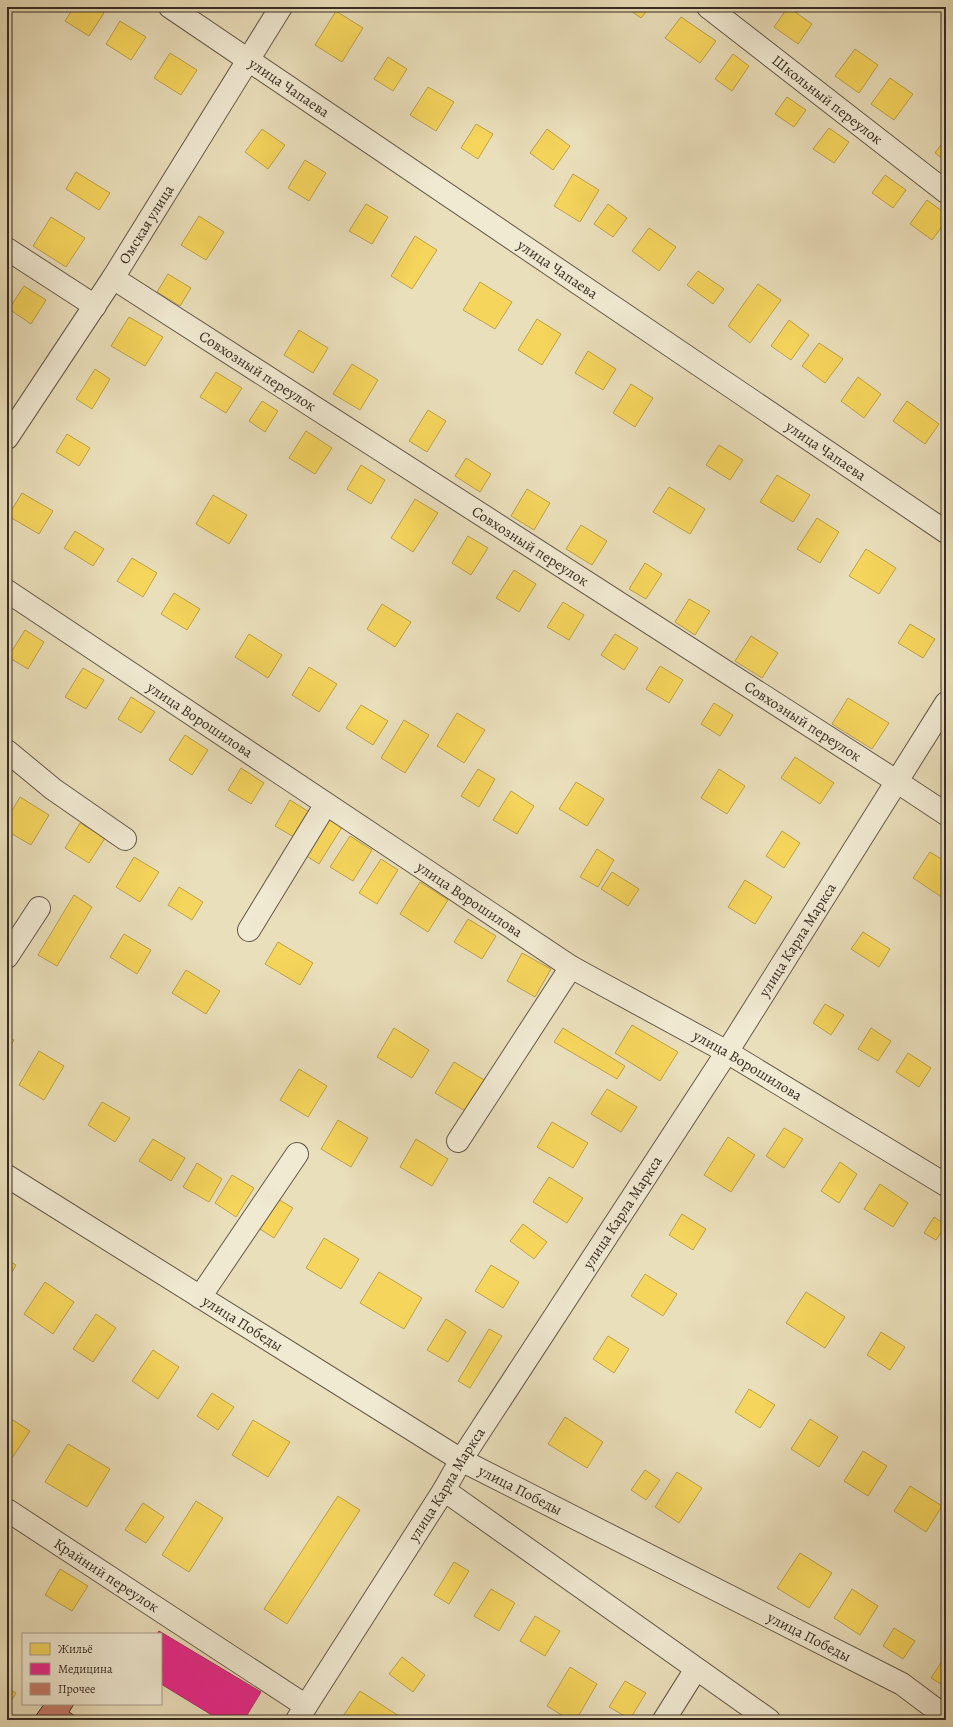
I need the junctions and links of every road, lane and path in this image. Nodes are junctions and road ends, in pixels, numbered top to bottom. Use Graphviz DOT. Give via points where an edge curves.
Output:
graph roads {
  1 [pos="170,7"];
  2 [pos="281,7"];
  3 [pos="708,7"];
  4 [pos="248,60"];
  5 [pos="946,192"];
  6 [pos="7,249"];
  7 [pos="113,278"];
  8 [pos="95,306"];
  9 [pos="7,438"];
  10 [pos="946,532"];
  11 [pos="7,591"];
  12 [pos="946,703"];
  13 [pos="7,752"];
  14 [pos="896,781"];
  15 [pos="326,804"];
  16 [pos="946,814"];
  17 [pos="125,839"];
  18 [pos="38,908"];
  19 [pos="250,930"];
  20 [pos="7,957"];
  21 [pos="571,967"];
  22 [pos="727,1052"];
  23 [pos="458,1141"];
  24 [pos="297,1154"];
  25 [pos="7,1176"];
  26 [pos="946,1185"];
  27 [pos="200,1297"];
  28 [pos="461,1460"];
  29 [pos="444,1490"];
  30 [pos="7,1510"];
  31 [pos="696,1669"];
  32 [pos="301,1713"];
  33 [pos="946,1717"];
  34 [pos="664,1720"];
  35 [pos="769,1720"];
  1 -- 4 [label="street, улица Чапаева"];
  2 -- 4 [label="street, Омская улица"];
  3 -- 5 [label="street, Школьный переулок"];
  4 -- 7 [label="street, Омская улица"];
  4 -- 10 [label="street, улица Чапаева"];
  6 -- 8 [label="street"];
  7 -- 8 [label="street, Омская улица"];
  7 -- 14 [label="street, Совхозный переулок"];
  8 -- 9 [label="street, Омская улица"];
  11 -- 15 [label="street, улица Ворошилова"];
  12 -- 14 [label="street, улица Карла Маркса"];
  13 -- 17 [label="street" via="53,789"];
  14 -- 16 [label="street, Совхозный переулок"];
  14 -- 22 [label="street, улица Карла Маркса"];
  15 -- 19 [label="street"];
  15 -- 21 [label="street, улица Ворошилова"];
  18 -- 20 [label="street"];
  21 -- 22 [label="street, улица Ворошилова"];
  21 -- 23 [label="street"];
  22 -- 26 [label="street, улица Ворошилова"];
  22 -- 28 [label="street, улица Карла Маркса"];
  24 -- 27 [label="street"];
  25 -- 27 [label="street, улица Победы"];
  27 -- 28 [label="street, улица Победы"];
  28 -- 29 [label="street, улица Карла Маркса"];
  28 -- 33 [label="street, улица Победы" via="902,1684"];
  29 -- 31 [label="street"];
  29 -- 32 [label="street, улица Карла Маркса"];
  30 -- 32 [label="street, Крайний переулок"];
  31 -- 34 [label="street"];
  31 -- 35 [label="street"];
}
